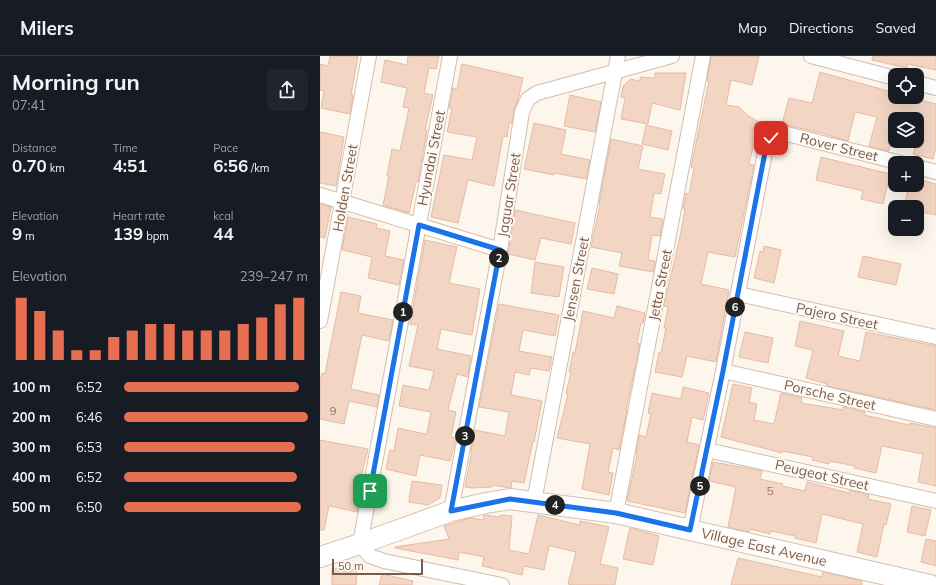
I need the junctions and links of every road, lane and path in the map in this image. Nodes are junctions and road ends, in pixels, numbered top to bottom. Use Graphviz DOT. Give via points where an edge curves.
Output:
graph roads {
  1 [pos="369,56"];
  2 [pos="450,56"];
  3 [pos="618,56"];
  4 [pos="672,56"];
  5 [pos="703,56"];
  6 [pos="811,56"];
  7 [pos="615,72"];
  8 [pos="888,76"];
  9 [pos="924,85"];
  10 [pos="936,88"];
  11 [pos="888,159"];
  12 [pos="924,169"];
  13 [pos="936,172"];
  14 [pos="320,195"];
  15 [pos="342,201"];
  16 [pos="419,225"];
  17 [pos="500,250"];
  18 [pos="738,294"];
  19 [pos="320,321"];
  20 [pos="936,338"];
  21 [pos="723,371"];
  22 [pos="936,419"];
  23 [pos="707,450"];
  24 [pos="936,501"];
  25 [pos="534,502"];
  26 [pos="451,511"];
  27 [pos="616,513"];
  28 [pos="690,530"];
  29 [pos="360,544"];
  30 [pos="320,557"];
  31 [pos="502,585"];
  32 [pos="930,585"];
  1 -- 15 [label="street, Holden Street"];
  2 -- 16 [label="street, Hyundai Street"];
  3 -- 7 [label="street, Jensen Street"];
  4 -- 7 [label="street, Jaguar Street"];
  5 -- 27 [label="street, Jetta Street"];
  6 -- 8 [label="street"];
  7 -- 17 [label="street, Jaguar Street" via="537,93 528,99 522,112"];
  7 -- 25 [label="street, Jensen Street"];
  9 -- 10 [label="street"];
  11 -- 18 [label="street, Rover Street" via="787,134 776,135 767,142"];
  12 -- 13 [label="street"];
  14 -- 15 [label="street"];
  15 -- 16 [label="street"];
  15 -- 19 [label="street, Holden Street"];
  16 -- 17 [label="street"];
  16 -- 29 [label="street, Hyundai Street"];
  17 -- 26 [label="street, Jaguar Street"];
  18 -- 20 [label="street, Pajero Street"];
  18 -- 21 [label="street"];
  21 -- 22 [label="street, Porsche Street"];
  21 -- 23 [label="street"];
  23 -- 24 [label="street, Peugeot Street"];
  23 -- 28 [label="street"];
  25 -- 26 [label="street, Village East Avenue" via="510,499"];
  25 -- 27 [label="street, Village East Avenue"];
  26 -- 29 [label="street, Village East Avenue"];
  27 -- 28 [label="street, Village East Avenue"];
  28 -- 32 [label="street, Village East Avenue"];
  29 -- 30 [label="street, Village East Avenue"];
  29 -- 31 [label="street" via="370,556 384,561"];
}
